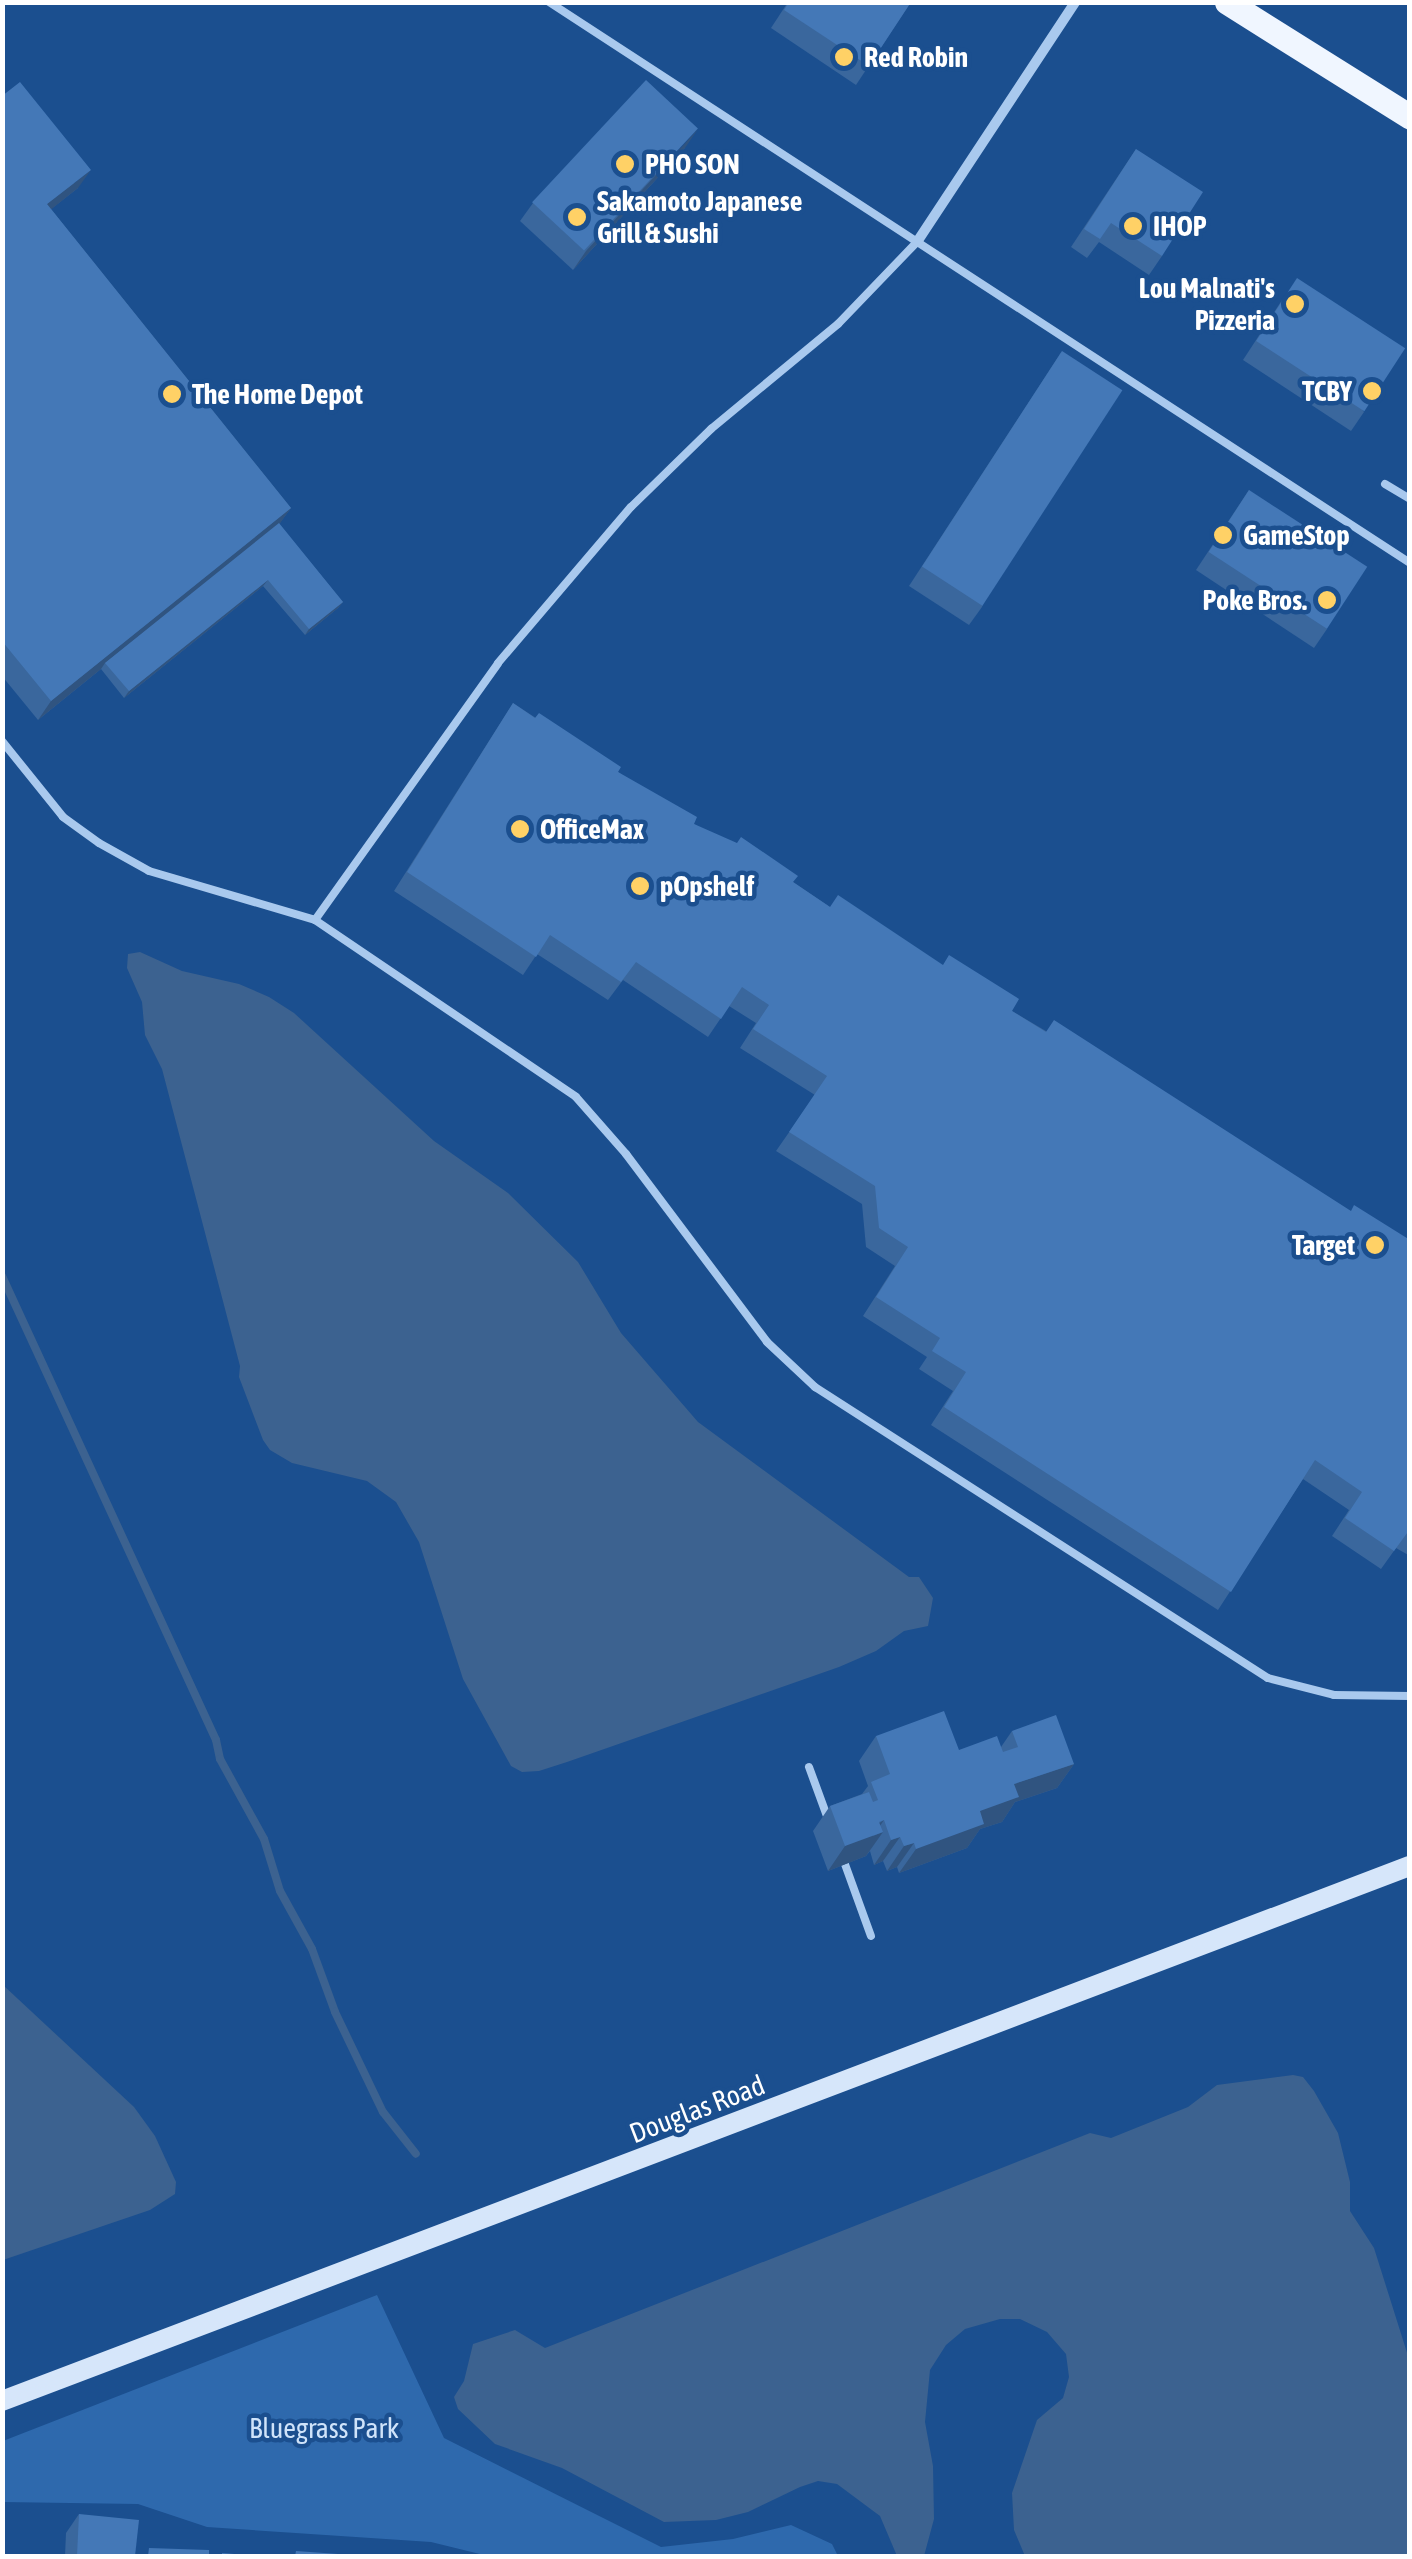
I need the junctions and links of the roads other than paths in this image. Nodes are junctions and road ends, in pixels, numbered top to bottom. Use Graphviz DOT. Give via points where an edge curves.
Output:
graph roads {
  1 [pos="549,2"];
  2 [pos="1074,2"];
  3 [pos="1227,2"];
  4 [pos="1410,117"];
  5 [pos="917,242"];
  6 [pos="1386,484"];
  7 [pos="1410,499"];
  8 [pos="1410,563"];
  9 [pos="2,741"];
  10 [pos="315,920"];
  11 [pos="1410,1696"];
  12 [pos="809,1767"];
  13 [pos="834,1834"];
  14 [pos="840,1852"];
  15 [pos="1410,1866"];
  16 [pos="872,1936"];
  17 [pos="2,2401"];
  1 -- 5 [label="lane"];
  2 -- 5 [label="street"];
  3 -- 4 [label="main road"];
  5 -- 8 [label="lane"];
  5 -- 10 [label="lane" via="838,324 711,429 631,507 498,663"];
  6 -- 7 [label="lane"];
  9 -- 10 [label="lane" via="63,817 100,843 149,870"];
  10 -- 11 [label="lane" via="576,1097 767,1342 816,1387 1268,1678 1334,1694"];
  12 -- 13 [label="lane"];
  14 -- 16 [label="lane"];
  15 -- 17 [label="street, Douglas Road"];
}
